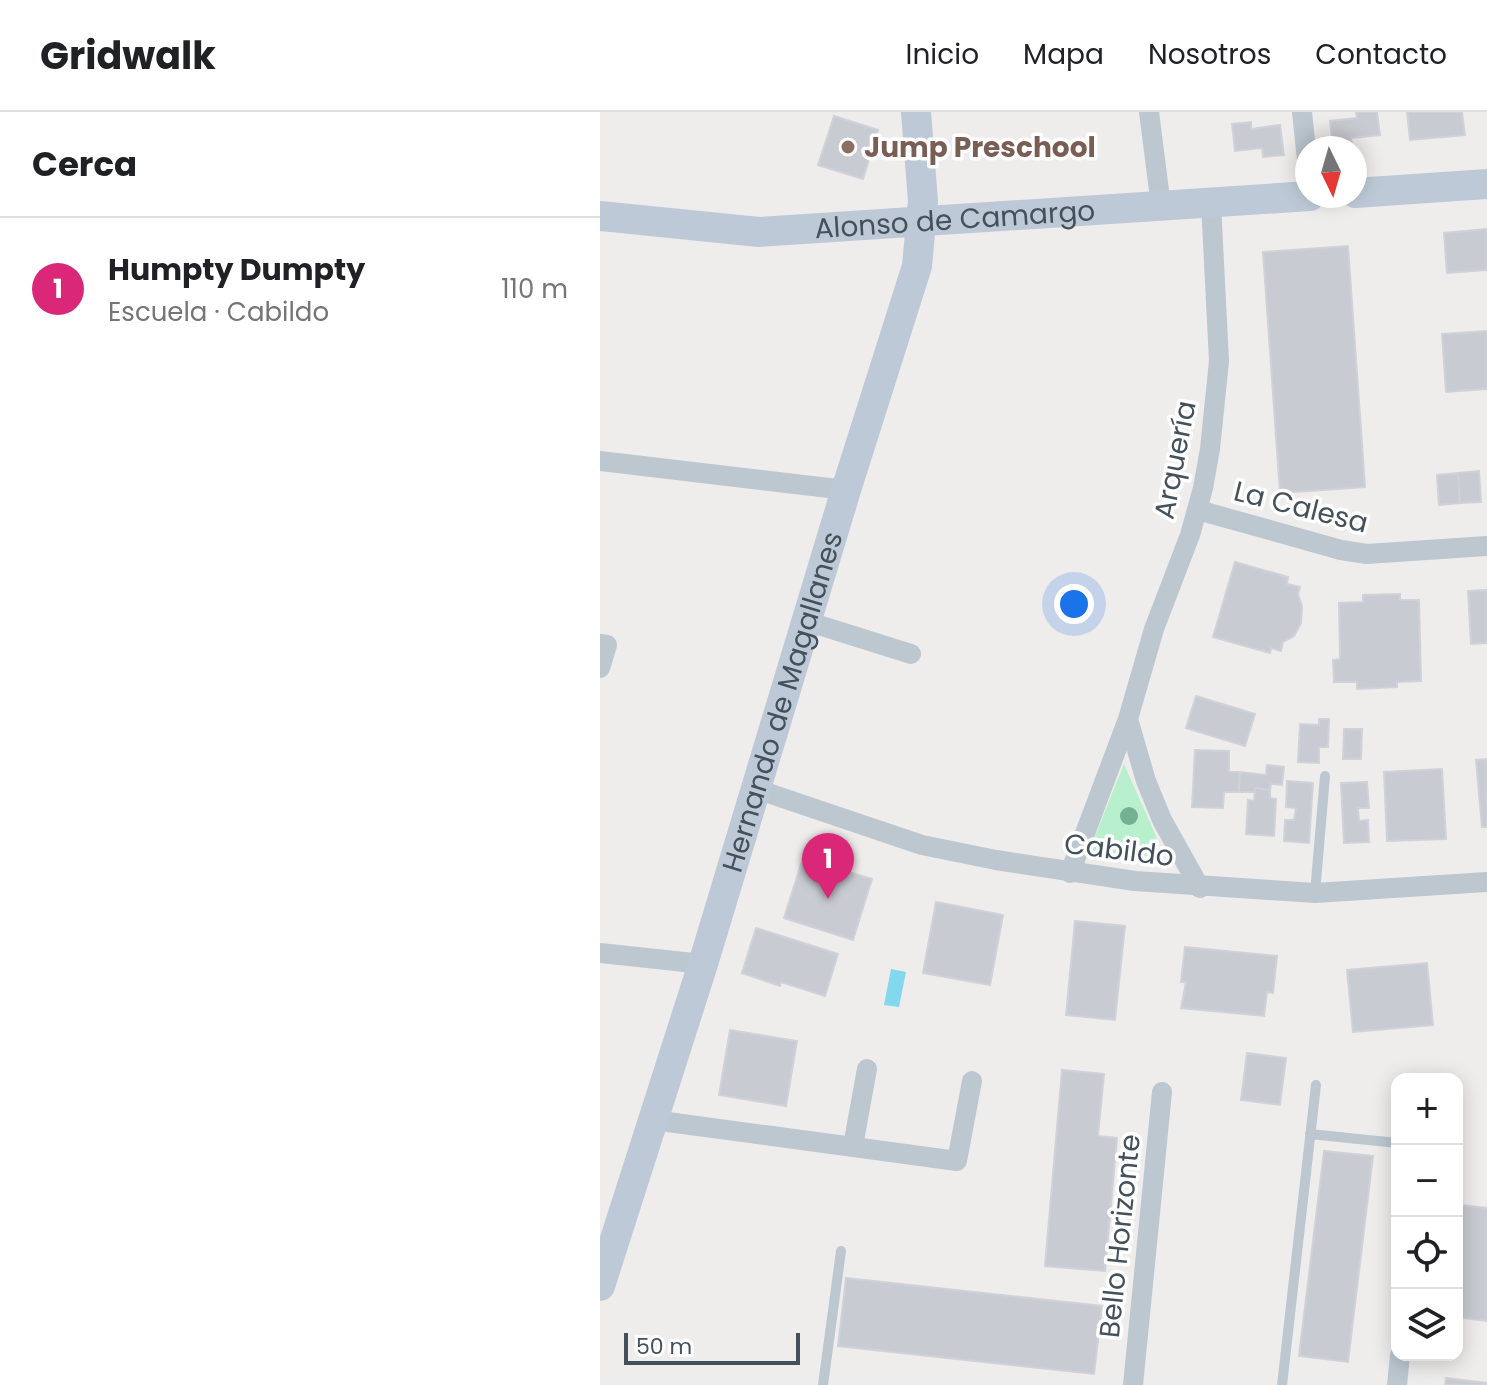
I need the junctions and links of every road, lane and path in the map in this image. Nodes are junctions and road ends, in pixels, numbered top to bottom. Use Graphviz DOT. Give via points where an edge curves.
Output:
graph roads {
  1 [pos="916,112"];
  2 [pos="1149,112"];
  3 [pos="1302,112"];
  4 [pos="1304,136"];
  5 [pos="1487,184"];
  6 [pos="1367,192"];
  7 [pos="1295,197"];
  8 [pos="1211,203"];
  9 [pos="1161,206"];
  10 [pos="600,216"];
  11 [pos="922,223"];
  12 [pos="600,461"];
  13 [pos="846,490"];
  14 [pos="1198,510"];
  15 [pos="1487,546"];
  16 [pos="806,621"];
  17 [pos="600,644"];
  18 [pos="911,654"];
  19 [pos="600,668"];
  20 [pos="1128,719"];
  21 [pos="1325,776"];
  22 [pos="756,789"];
  23 [pos="1070,873"];
  24 [pos="1487,882"];
  25 [pos="1200,888"];
  26 [pos="1315,893"];
  27 [pos="600,953"];
  28 [pos="703,964"];
  29 [pos="867,1069"];
  30 [pos="972,1081"];
  31 [pos="1316,1085"];
  32 [pos="1162,1092"];
  33 [pos="653,1120"];
  34 [pos="1310,1134"];
  35 [pos="1391,1142"];
  36 [pos="853,1146"];
  37 [pos="841,1251"];
  38 [pos="600,1286"];
  39 [pos="1399,1361"];
  40 [pos="823,1385"];
  41 [pos="1133,1385"];
  42 [pos="1282,1385"];
  43 [pos="1397,1385"];
  1 -- 11 [label="main road, Hernando de Magallanes"];
  2 -- 9 [label="street"];
  3 -- 4 [label="street"];
  5 -- 6 [label="main road"];
  7 -- 8 [label="main road, Alonso de Camargo"];
  8 -- 9 [label="main road, Alonso de Camargo"];
  8 -- 14 [label="street, Arquería" via="1219,361"];
  9 -- 11 [label="main road, Alonso de Camargo"];
  10 -- 11 [label="main road, Alonso de Camargo" via="759,232"];
  11 -- 13 [label="main road, Hernando de Magallanes" via="917,266"];
  12 -- 13 [label="street"];
  13 -- 16 [label="main road, Hernando de Magallanes"];
  14 -- 15 [label="street, La Calesa" via="1367,554"];
  14 -- 20 [label="street, Arquería"];
  16 -- 18 [label="street"];
  16 -- 22 [label="main road, Hernando de Magallanes"];
  17 -- 19 [label="street" via="607,645"];
  20 -- 23 [label="street, Arquería"];
  20 -- 25 [label="street" via="1157,807"];
  21 -- 26 [label="lane"];
  22 -- 23 [label="street, Cabildo" via="922,845"];
  22 -- 28 [label="main road, Hernando de Magallanes"];
  23 -- 25 [label="street, Cabildo"];
  24 -- 26 [label="street, Cabildo"];
  25 -- 26 [label="street, Cabildo"];
  27 -- 28 [label="street"];
  28 -- 33 [label="main road, Hernando de Magallanes"];
  29 -- 36 [label="street"];
  30 -- 36 [label="street" via="957,1161"];
  31 -- 34 [label="lane"];
  32 -- 41 [label="street, Bello Horizonte"];
  33 -- 36 [label="street"];
  33 -- 38 [label="main road, Hernando de Magallanes"];
  34 -- 35 [label="lane"];
  34 -- 42 [label="lane"];
  37 -- 40 [label="lane"];
  39 -- 43 [label="street"];
}
